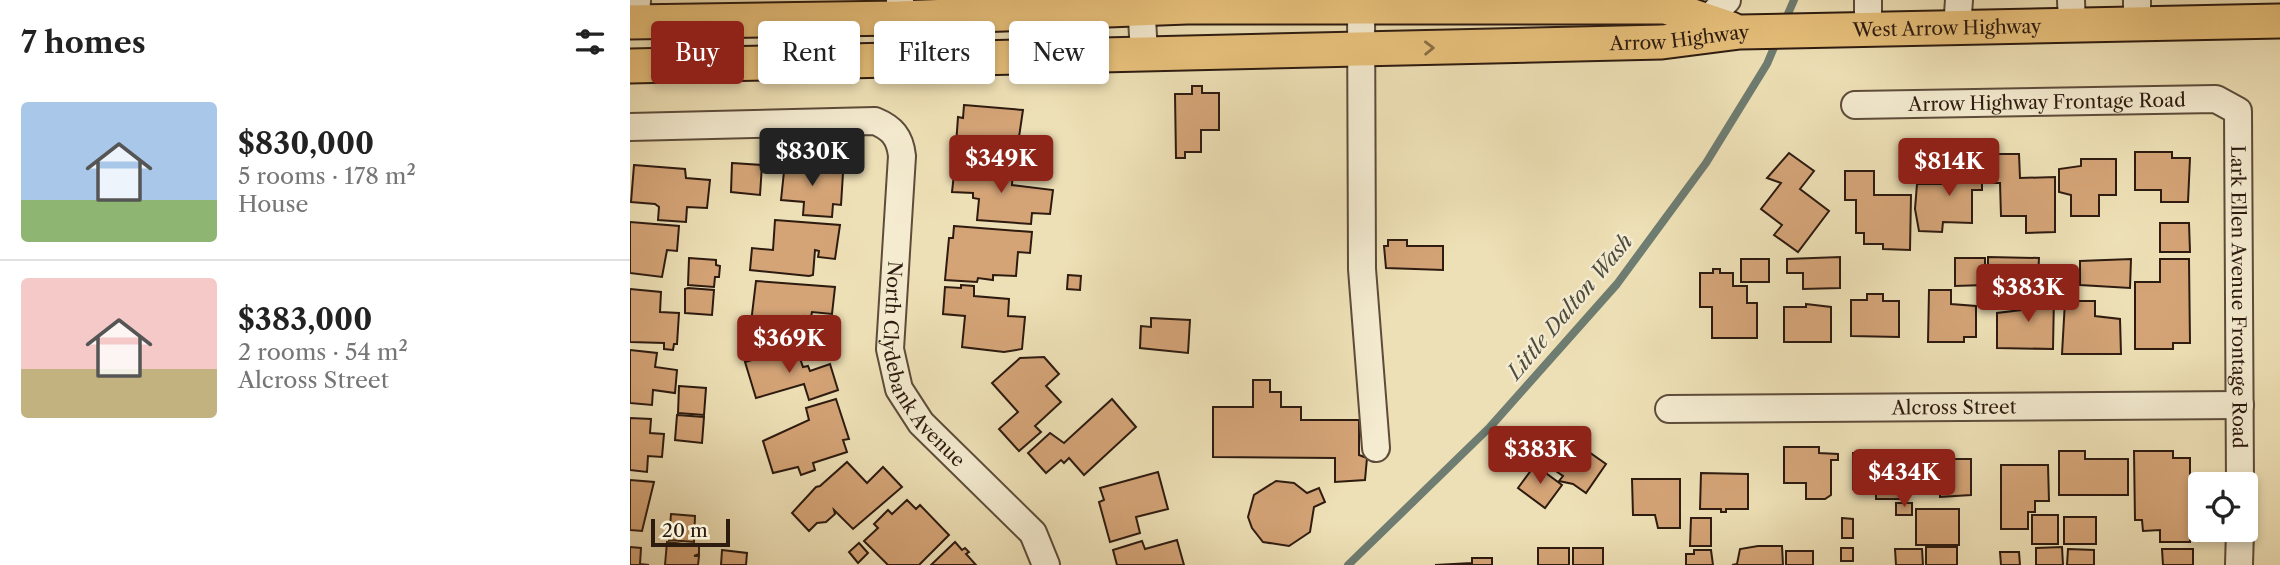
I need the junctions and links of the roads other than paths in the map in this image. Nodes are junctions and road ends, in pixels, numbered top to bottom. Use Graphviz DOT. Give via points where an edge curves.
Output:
graph roads {
  1 [pos="1361,3"];
  2 [pos="1666,3"];
  3 [pos="1141,4"];
  4 [pos="979,7"];
  5 [pos="899,9"];
  6 [pos="1716,10"];
  7 [pos="2211,11"];
  8 [pos="2137,12"];
  9 [pos="2071,13"];
  10 [pos="1958,14"];
  11 [pos="634,15"];
  12 [pos="2280,21"];
  13 [pos="1740,32"];
  14 [pos="1361,49"];
  15 [pos="1144,54"];
  16 [pos="995,58"];
  17 [pos="874,61"];
  18 [pos="630,66"];
  19 [pos="1855,105"];
  20 [pos="2238,111"];
  21 [pos="630,127"];
  22 [pos="2240,405"];
  23 [pos="1669,409"];
  24 [pos="1376,448"];
  25 [pos="2240,472"];
  26 [pos="2239,542"];
  27 [pos="1046,565"];
  28 [pos="2239,565"];
  1 -- 2 [label="main road, Arrow Highway"];
  1 -- 3 [label="main road, Arrow Highway"];
  1 -- 14 [label="street"];
  2 -- 6 [label="main road, Arrow Highway"];
  3 -- 4 [label="main road, Arrow Highway"];
  3 -- 15 [label="street"];
  4 -- 5 [label="main road, Arrow Highway"];
  5 -- 11 [label="main road, Arrow Highway"];
  6 -- 13 [label="main road, Arrow Highway"];
  7 -- 8 [label="main road, West Arrow Highway"];
  7 -- 12 [label="main road, West Arrow Highway"];
  8 -- 9 [label="main road, West Arrow Highway"];
  9 -- 10 [label="main road, West Arrow Highway"];
  10 -- 13 [label="main road, West Arrow Highway" via="1821,32"];
  14 -- 13 [label="main road, Arrow Highway, one-way" via="1662,42"];
  14 -- 15 [label="main road, Arrow Highway"];
  14 -- 24 [label="street" via="1363,268"];
  15 -- 16 [label="main road, Arrow Highway"];
  17 -- 18 [label="main road, Arrow Highway"];
  19 -- 20 [label="street, Arrow Highway Frontage Road" via="2216,99"];
  20 -- 22 [label="street, Lark Ellen Avenue Frontage Road"];
  21 -- 27 [label="street, North Clydebank Avenue" via="875,121 892,130 901,143 902,156 890,349 899,389 921,423 1032,533"];
  22 -- 23 [label="street, Alcross Street"];
  22 -- 25 [label="street, Lark Ellen Avenue Frontage Road"];
  26 -- 28 [label="street"];
}
